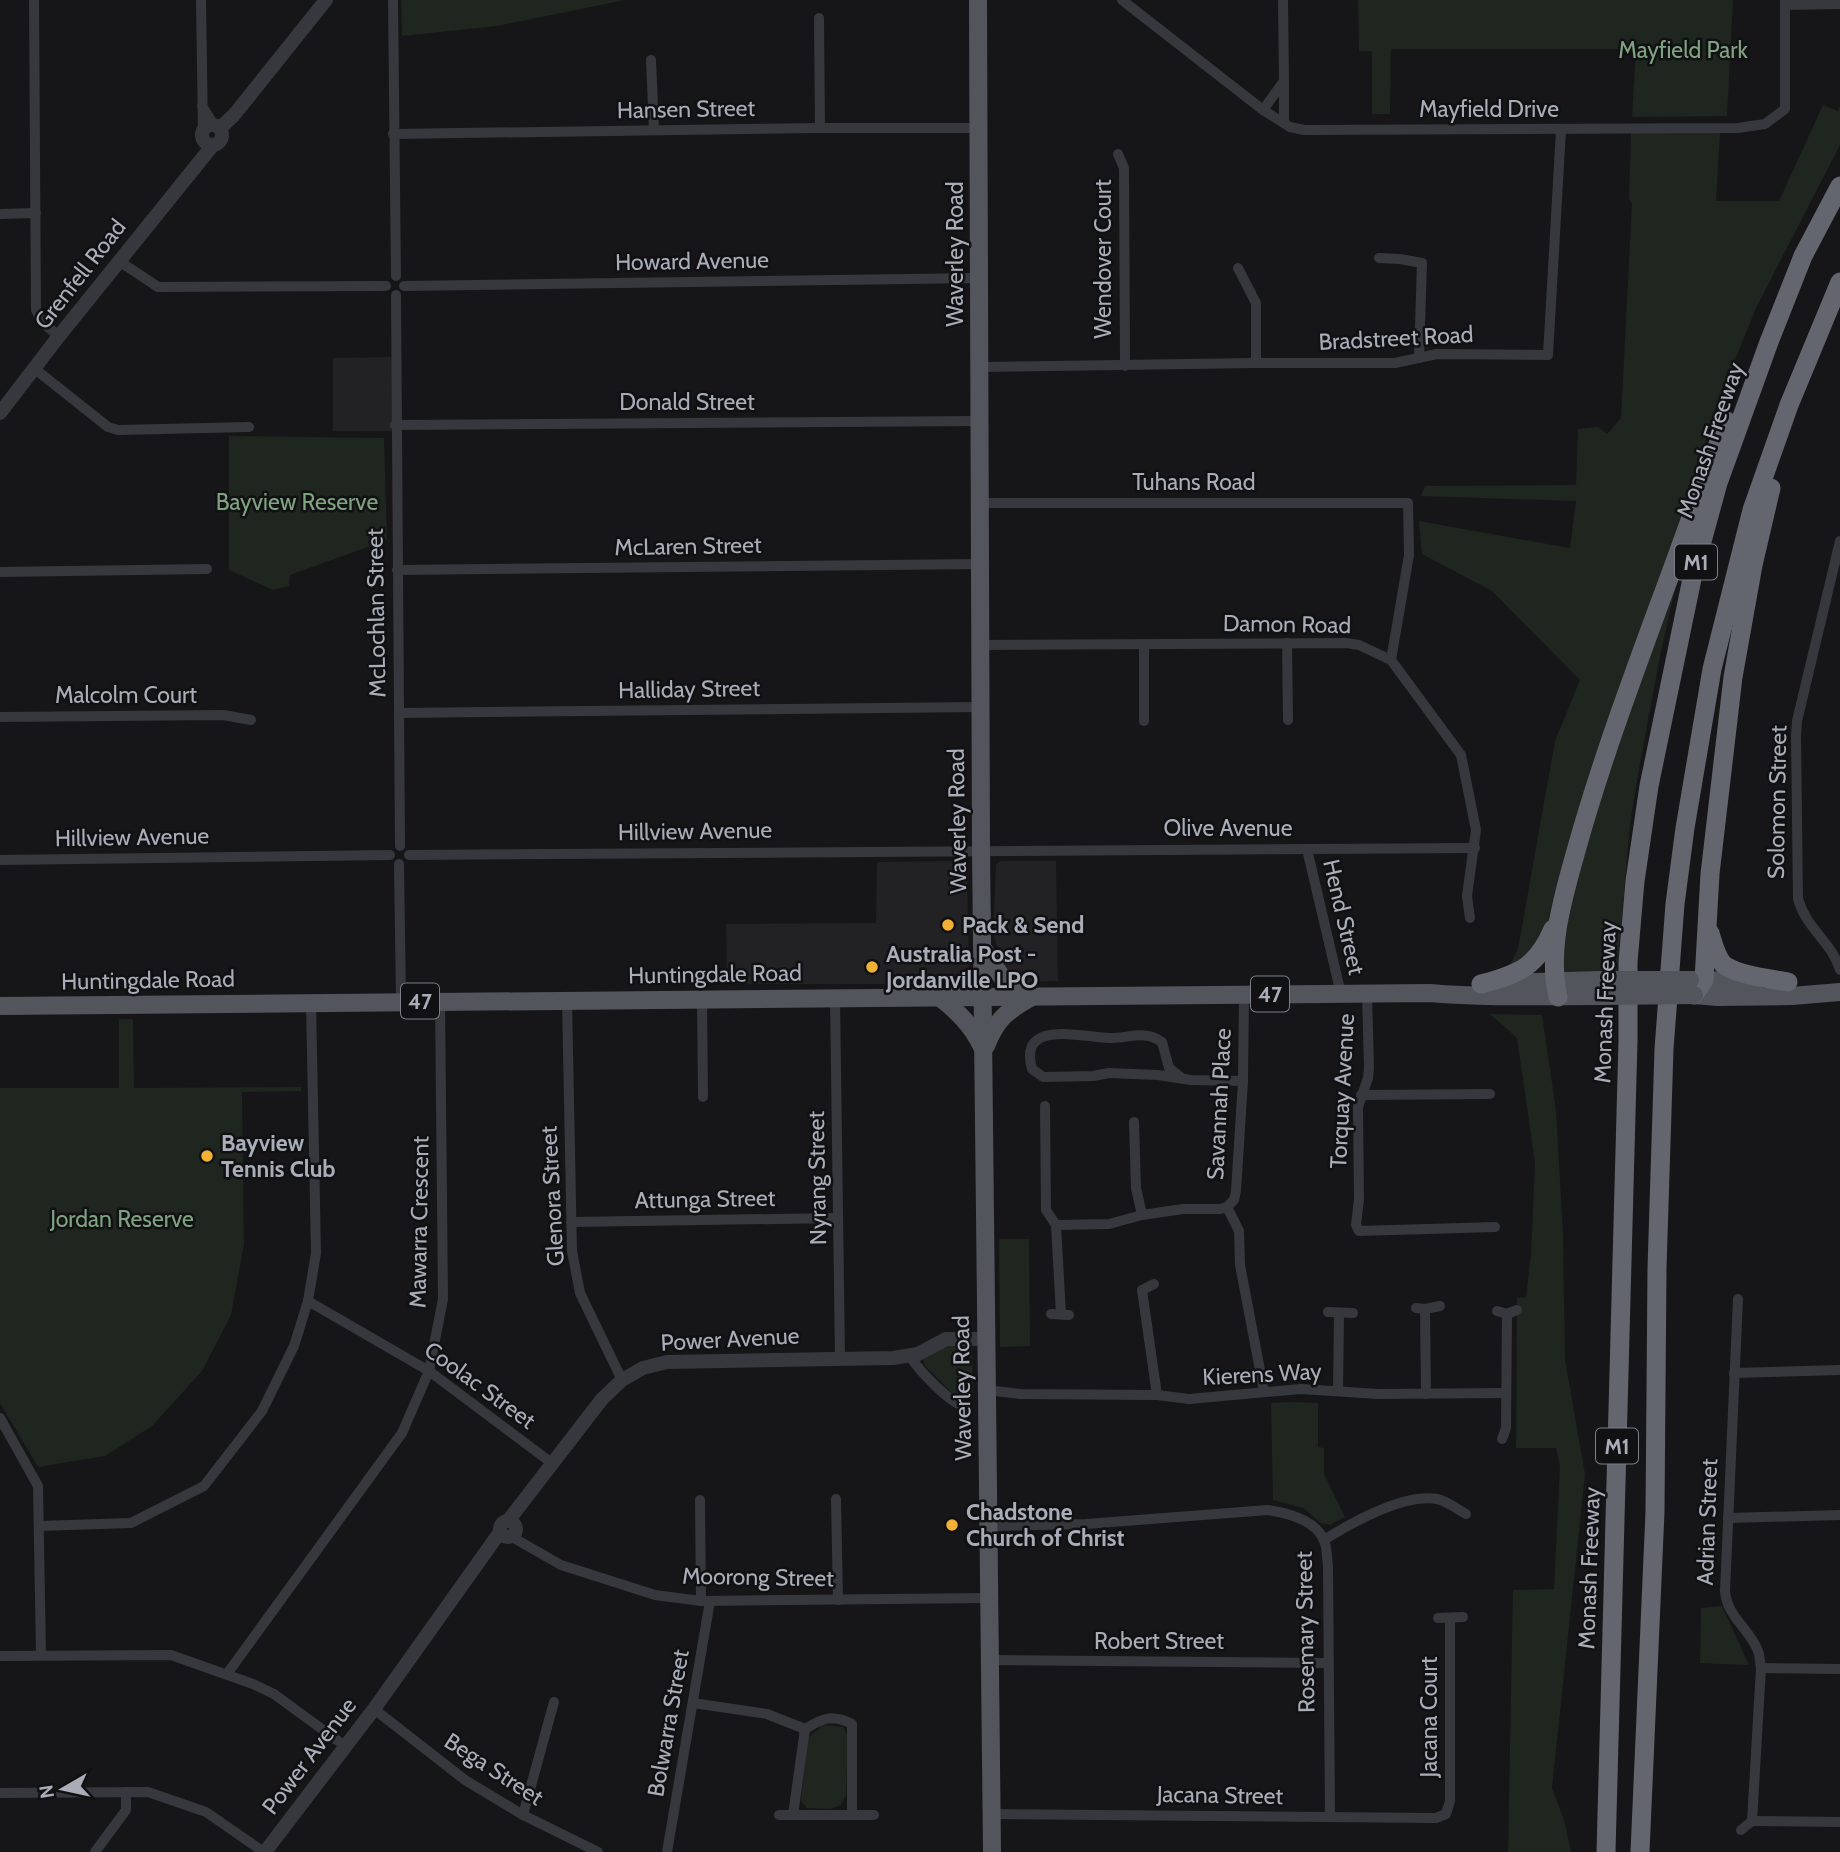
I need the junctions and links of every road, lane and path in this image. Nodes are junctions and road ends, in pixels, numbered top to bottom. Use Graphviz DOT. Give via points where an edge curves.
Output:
graph roads {
  1 [pos="34,0"];
  2 [pos="201,0"];
  3 [pos="327,0"];
  4 [pos="393,0"];
  5 [pos="978,0"];
  6 [pos="1122,0"];
  7 [pos="1283,0"];
  8 [pos="1785,2"];
  9 [pos="1136,4"];
  10 [pos="1840,4"];
  11 [pos="819,18"];
  12 [pos="651,60"];
  13 [pos="1284,80"];
  14 [pos="1263,110"];
  15 [pos="1284,124"];
  16 [pos="820,128"];
  17 [pos="979,128"];
  18 [pos="654,130"];
  19 [pos="1561,130"];
  20 [pos="211,134"];
  21 [pos="393,134"];
  22 [pos="1118,154"];
  23 [pos="1840,186"];
  24 [pos="36,213"];
  25 [pos="0,214"];
  26 [pos="1804,256"];
  27 [pos="1380,258"];
  28 [pos="119,261"];
  29 [pos="1238,268"];
  30 [pos="396,276"];
  31 [pos="979,278"];
  32 [pos="1840,282"];
  33 [pos="404,285"];
  34 [pos="386,286"];
  35 [pos="396,295"];
  36 [pos="59,336"];
  37 [pos="1419,358"];
  38 [pos="1256,363"];
  39 [pos="1125,366"];
  40 [pos="979,367"];
  41 [pos="34,369"];
  42 [pos="1789,405"];
  43 [pos="0,413"];
  44 [pos="980,421"];
  45 [pos="395,425"];
  46 [pos="248,427"];
  47 [pos="980,503"];
  48 [pos="1840,541"];
  49 [pos="980,564"];
  50 [pos="207,569"];
  51 [pos="397,570"];
  52 [pos="0,572"];
  53 [pos="1287,643"];
  54 [pos="980,645"];
  55 [pos="1144,645"];
  56 [pos="1391,660"];
  57 [pos="980,707"];
  58 [pos="398,713"];
  59 [pos="0,717"];
  60 [pos="251,720"];
  61 [pos="1287,720"];
  62 [pos="1144,721"];
  63 [pos="400,846"];
  64 [pos="1475,848"];
  65 [pos="1307,849"];
  66 [pos="981,850"];
  67 [pos="390,855"];
  68 [pos="409,855"];
  69 [pos="0,860"];
  70 [pos="399,864"];
  71 [pos="1561,912"];
  72 [pos="1470,918"];
  73 [pos="1707,922"];
  74 [pos="983,947"];
  75 [pos="1840,970"];
  76 [pos="1787,982"];
  77 [pos="1481,984"];
  78 [pos="1698,985"];
  79 [pos="1556,989"];
  80 [pos="1836,991"];
  81 [pos="1430,993"];
  82 [pos="1341,994"];
  83 [pos="1367,994"];
  84 [pos="1035,995"];
  85 [pos="1244,995"];
  86 [pos="938,996"];
  87 [pos="983,996"];
  88 [pos="835,997"];
  89 [pos="702,999"];
  90 [pos="567,1000"];
  91 [pos="440,1001"];
  92 [pos="311,1002"];
  93 [pos="401,1002"];
  94 [pos="0,1006"];
  95 [pos="984,1050"];
  96 [pos="1182,1079"];
  97 [pos="1243,1081"];
  98 [pos="1490,1094"];
  99 [pos="1361,1095"];
  100 [pos="703,1097"];
  101 [pos="1044,1106"];
  102 [pos="1134,1122"];
  103 [pos="1227,1207"];
  104 [pos="1142,1215"];
  105 [pos="838,1218"];
  106 [pos="571,1223"];
  107 [pos="1056,1225"];
  108 [pos="1495,1227"];
  109 [pos="1154,1284"];
  110 [pos="1738,1300"];
  111 [pos="308,1301"];
  112 [pos="1440,1306"];
  113 [pos="1353,1312"];
  114 [pos="1507,1312"];
  115 [pos="1060,1314"];
  116 [pos="986,1334"];
  117 [pos="909,1354"];
  118 [pos="840,1358"];
  119 [pos="1840,1370"];
  120 [pos="429,1371"];
  121 [pos="1734,1373"];
  122 [pos="622,1380"];
  123 [pos="1264,1391"];
  124 [pos="1338,1391"];
  125 [pos="1506,1393"];
  126 [pos="987,1394"];
  127 [pos="1426,1394"];
  128 [pos="1157,1395"];
  129 [pos="963,1406"];
  130 [pos="0,1418"];
  131 [pos="1502,1439"];
  132 [pos="552,1464"];
  133 [pos="836,1499"];
  134 [pos="699,1500"];
  135 [pos="1466,1514"];
  136 [pos="1840,1515"];
  137 [pos="1728,1518"];
  138 [pos="39,1526"];
  139 [pos="989,1526"];
  140 [pos="510,1531"];
  141 [pos="1324,1540"];
  142 [pos="990,1598"];
  143 [pos="838,1600"];
  144 [pos="705,1601"];
  145 [pos="1463,1617"];
  146 [pos="1438,1618"];
  147 [pos="1450,1618"];
  148 [pos="41,1655"];
  149 [pos="0,1656"];
  150 [pos="990,1661"];
  151 [pos="1327,1663"];
  152 [pos="1761,1668"];
  153 [pos="1840,1669"];
  154 [pos="227,1674"];
  155 [pos="554,1702"];
  156 [pos="693,1703"];
  157 [pos="374,1709"];
  158 [pos="805,1729"];
  159 [pos="345,1746"];
  160 [pos="126,1792"];
  161 [pos="0,1793"];
  162 [pos="992,1814"];
  163 [pos="523,1815"];
  164 [pos="779,1815"];
  165 [pos="793,1815"];
  166 [pos="852,1815"];
  167 [pos="874,1815"];
  168 [pos="1446,1815"];
  169 [pos="1330,1817"];
  170 [pos="1752,1821"];
  171 [pos="1840,1822"];
  172 [pos="1741,1830"];
  173 [pos="263,1850"];
  174 [pos="95,1852"];
  175 [pos="598,1852"];
  176 [pos="667,1852"];
  177 [pos="992,1852"];
  178 [pos="1606,1852"];
  179 [pos="1640,1852"];
  1 -- 24 [label="street"];
  2 -- 20 [label="street" via="202,106"];
  3 -- 20 [label="street, Grenfell Road" via="234,115"];
  4 -- 21 [label="street"];
  5 -- 17 [label="main road, Waverley Road"];
  6 -- 9 [label="street, Mayfield Drive"];
  7 -- 13 [label="street"];
  8 -- 10 [label="street"];
  8 -- 19 [label="street, Mayfield Drive" via="1785,109 1765,124"];
  9 -- 14 [label="street, Mayfield Drive"];
  11 -- 16 [label="street"];
  12 -- 18 [label="street"];
  13 -- 14 [label="street"];
  13 -- 15 [label="street"];
  14 -- 15 [label="street, Mayfield Drive"];
  15 -- 19 [label="street, Mayfield Drive" via="1304,130"];
  16 -- 17 [label="street, Hansen Street"];
  16 -- 18 [label="street, Hansen Street"];
  17 -- 31 [label="main road, Waverley Road"];
  18 -- 21 [label="street, Hansen Street"];
  19 -- 37 [label="street, Bradstreet Road" via="1548,355 1437,354"];
  20 -- 28 [label="street, Grenfell Road" via="196,163"];
  21 -- 30 [label="street"];
  22 -- 39 [label="street, Wendover Court" via="1124,168"];
  23 -- 26 [label="highway, Monash Freeway / M1"];
  24 -- 25 [label="street"];
  24 -- 36 [label="street" via="36,310"];
  26 -- 71 [label="highway" via="1744,377 1714,455 1617,718"];
  26 -- 178 [label="highway, Monash Freeway / M1" via="1718,483 1693,574 1654,761 1635,881 1628,962"];
  27 -- 37 [label="street" via="1422,263"];
  28 -- 34 [label="street" via="158,287"];
  28 -- 36 [label="street, Grenfell Road"];
  29 -- 38 [label="street" via="1255,303"];
  30 -- 33 [label="street"];
  30 -- 34 [label="street" via="388,279"];
  31 -- 33 [label="street, Howard Avenue"];
  31 -- 40 [label="main road, Waverley Road"];
  32 -- 42 [label="highway, M1"];
  33 -- 35 [label="street"];
  34 -- 35 [label="street"];
  35 -- 45 [label="street, McLochlan Street"];
  36 -- 41 [label="street, Grenfell Road"];
  37 -- 38 [label="street, Bradstreet Road" via="1395,363"];
  38 -- 39 [label="street, Bradstreet Road"];
  39 -- 40 [label="street, Bradstreet Road"];
  40 -- 44 [label="main road, Waverley Road"];
  41 -- 43 [label="street, Grenfell Road"];
  41 -- 46 [label="street" via="108,428"];
  42 -- 73 [label="highway" via="1733,677"];
  42 -- 179 [label="highway, M1" via="1752,510 1712,669 1675,904 1664,1049 1655,1512"];
  44 -- 45 [label="street, Donald Street"];
  44 -- 47 [label="main road, Waverley Road"];
  45 -- 51 [label="street, McLochlan Street"];
  47 -- 49 [label="main road, Waverley Road"];
  47 -- 56 [label="street, Tuhans Road" via="1408,503 1409,555"];
  48 -- 75 [label="street, Solomon Street" via="1796,736 1798,899 1805,919 1834,954"];
  49 -- 51 [label="street, McLaren Street"];
  49 -- 54 [label="main road, Waverley Road"];
  50 -- 52 [label="street"];
  51 -- 58 [label="street, McLochlan Street"];
  53 -- 55 [label="street, Damon Road"];
  53 -- 56 [label="street, Damon Road" via="1359,645"];
  53 -- 61 [label="street"];
  54 -- 55 [label="street, Damon Road"];
  54 -- 57 [label="main road, Waverley Road"];
  55 -- 62 [label="street"];
  56 -- 64 [label="street, Damon Road" via="1461,755 1476,830"];
  57 -- 58 [label="street, Halliday Street"];
  57 -- 66 [label="main road, Waverley Road"];
  58 -- 63 [label="street, McLochlan Street"];
  59 -- 60 [label="street, Malcolm Court" via="223,715"];
  63 -- 67 [label="street"];
  63 -- 68 [label="street"];
  64 -- 65 [label="street, Olive Avenue"];
  64 -- 72 [label="street, Damon Road" via="1467,896"];
  65 -- 66 [label="street, Olive Avenue"];
  65 -- 82 [label="street, Hend Street"];
  66 -- 68 [label="street, Hillview Avenue"];
  66 -- 74 [label="main road, Waverley Road"];
  67 -- 69 [label="street, Hillview Avenue"];
  67 -- 70 [label="street"];
  68 -- 70 [label="street"];
  70 -- 93 [label="street"];
  71 -- 77 [label="highway" via="1531,965"];
  71 -- 79 [label="highway"];
  73 -- 76 [label="highway" via="1723,964"];
  73 -- 78 [label="highway"];
  74 -- 84 [label="main road" via="1001,976"];
  74 -- 87 [label="main road, Waverley Road"];
  76 -- 78 [label="main road, Huntingdale Road / 47"];
  76 -- 80 [label="main road, Huntingdale Road / 47"];
  77 -- 79 [label="main road, Huntingdale Road / 47"];
  77 -- 81 [label="main road, Huntingdale Road / 47"];
  78 -- 79 [label="main road, Huntingdale Road / 47, bridge"];
  78 -- 80 [label="main road, Huntingdale Road / 47" via="1718,997"];
  79 -- 81 [label="main road, Huntingdale Road / 47" via="1485,998"];
  81 -- 83 [label="main road, Huntingdale Road / 47"];
  82 -- 83 [label="main road, Huntingdale Road / 47"];
  82 -- 85 [label="main road, Huntingdale Road / 47"];
  83 -- 99 [label="street, Torquay Avenue" via="1369,1068"];
  84 -- 85 [label="main road, Huntingdale Road / 47"];
  84 -- 87 [label="main road, Huntingdale Road / 47"];
  84 -- 95 [label="main road" via="1002,1015"];
  85 -- 97 [label="street, Savannah Place"];
  86 -- 87 [label="main road, Huntingdale Road / 47"];
  86 -- 88 [label="main road, Huntingdale Road / 47"];
  86 -- 95 [label="main road" via="974,1031"];
  87 -- 95 [label="main road, Waverley Road"];
  88 -- 89 [label="main road, Huntingdale Road / 47"];
  88 -- 105 [label="street, Nyrang Street"];
  89 -- 90 [label="main road, Huntingdale Road / 47"];
  89 -- 100 [label="street"];
  90 -- 91 [label="main road, Huntingdale Road / 47"];
  90 -- 106 [label="street, Glenora Street"];
  91 -- 93 [label="main road, Huntingdale Road / 47"];
  91 -- 120 [label="street, Mawarra Crescent" via="443,1299"];
  92 -- 93 [label="main road, Huntingdale Road / 47"];
  92 -- 94 [label="main road, Huntingdale Road / 47"];
  92 -- 111 [label="street" via="316,1254"];
  95 -- 116 [label="main road, Waverley Road"];
  96 -- 96 [label="street" via="1109,1073 1043,1077 1032,1069 1030,1049 1034,1041 1048,1035 1148,1035 1162,1042 1166,1063"];
  96 -- 97 [label="street"];
  97 -- 103 [label="street, Savannah Place" via="1236,1191"];
  98 -- 99 [label="street"];
  99 -- 108 [label="street, Torquay Avenue" via="1359,1231"];
  101 -- 107 [label="street" via="1046,1210"];
  102 -- 104 [label="street" via="1136,1188"];
  103 -- 104 [label="street, Savannah Place"];
  103 -- 123 [label="street" via="1239,1231 1240,1265"];
  104 -- 107 [label="street, Savannah Place" via="1109,1224"];
  105 -- 106 [label="street, Attunga Street"];
  105 -- 118 [label="street, Nyrang Street"];
  106 -- 122 [label="street, Glenora Street" via="580,1293"];
  107 -- 115 [label="street"];
  109 -- 128 [label="street" via="1142,1290"];
  110 -- 121 [label="street, Adrian Street"];
  111 -- 120 [label="street, Coolac Street"];
  111 -- 138 [label="street" via="294,1346 262,1411 204,1486 131,1523"];
  112 -- 127 [label="street" via="1421,1309"];
  113 -- 124 [label="street" via="1334,1313"];
  114 -- 125 [label="street"];
  116 -- 117 [label="street, Power Avenue" via="946,1339"];
  116 -- 126 [label="main road, Waverley Road"];
  117 -- 118 [label="street, Power Avenue"];
  117 -- 129 [label="street"];
  118 -- 122 [label="street, Power Avenue" via="667,1362"];
  119 -- 121 [label="street"];
  120 -- 132 [label="street, Coolac Street"];
  120 -- 154 [label="street, Mawarra Crescent" via="402,1433"];
  121 -- 137 [label="street, Adrian Street"];
  122 -- 132 [label="street, Power Avenue"];
  123 -- 124 [label="street, Kierens Way"];
  123 -- 128 [label="street, Kierens Way" via="1223,1398"];
  124 -- 127 [label="street, Kierens Way"];
  125 -- 127 [label="street, Kierens Way"];
  125 -- 131 [label="street"];
  126 -- 128 [label="street, Kierens Way"];
  126 -- 139 [label="main road, Waverley Road"];
  130 -- 138 [label="street" via="38,1486"];
  132 -- 140 [label="street, Power Avenue"];
  133 -- 143 [label="street"];
  134 -- 144 [label="street, Bolwarra Street"];
  135 -- 141 [label="street" via="1438,1499 1419,1499 1386,1508"];
  136 -- 137 [label="street"];
  137 -- 152 [label="street, Adrian Street" via="1726,1602 1758,1651"];
  138 -- 148 [label="street"];
  139 -- 141 [label="street, Rosemary Street" via="1086,1524 1268,1510 1291,1513 1310,1524"];
  139 -- 142 [label="main road, Waverley Road"];
  140 -- 144 [label="street, Moorong Street" via="561,1565 654,1594"];
  140 -- 157 [label="street, Power Avenue" via="485,1556"];
  141 -- 151 [label="street, Rosemary Street"];
  142 -- 143 [label="street, Moorong Street"];
  142 -- 150 [label="main road, Waverley Road"];
  143 -- 144 [label="street, Moorong Street"];
  144 -- 156 [label="street, Bolwarra Street"];
  145 -- 147 [label="street"];
  146 -- 147 [label="street"];
  147 -- 168 [label="street, Jacana Court" via="1450,1801"];
  148 -- 149 [label="street"];
  148 -- 154 [label="street" via="171,1655"];
  150 -- 151 [label="street, Robert Street"];
  150 -- 162 [label="main road, Waverley Road"];
  151 -- 169 [label="street, Rosemary Street"];
  152 -- 153 [label="street"];
  152 -- 170 [label="street, Adrian Street"];
  154 -- 159 [label="street" via="274,1694"];
  155 -- 163 [label="street"];
  156 -- 158 [label="street" via="767,1714"];
  156 -- 176 [label="street, Bolwarra Street"];
  157 -- 159 [label="street, Power Avenue"];
  157 -- 163 [label="street, Bega Street" via="465,1780"];
  158 -- 165 [label="street"];
  158 -- 166 [label="street" via="822,1718 852,1724"];
  159 -- 173 [label="street, Power Avenue"];
  160 -- 161 [label="street"];
  160 -- 173 [label="street" via="148,1792 206,1812"];
  160 -- 174 [label="street" via="126,1810"];
  162 -- 169 [label="street, Jacana Street"];
  162 -- 177 [label="main road, Waverley Road"];
  163 -- 175 [label="street, Bega Street"];
  164 -- 165 [label="street"];
  165 -- 166 [label="street"];
  166 -- 167 [label="street"];
  168 -- 169 [label="street, Jacana Street"];
  170 -- 171 [label="street"];
  170 -- 172 [label="street"];
}
